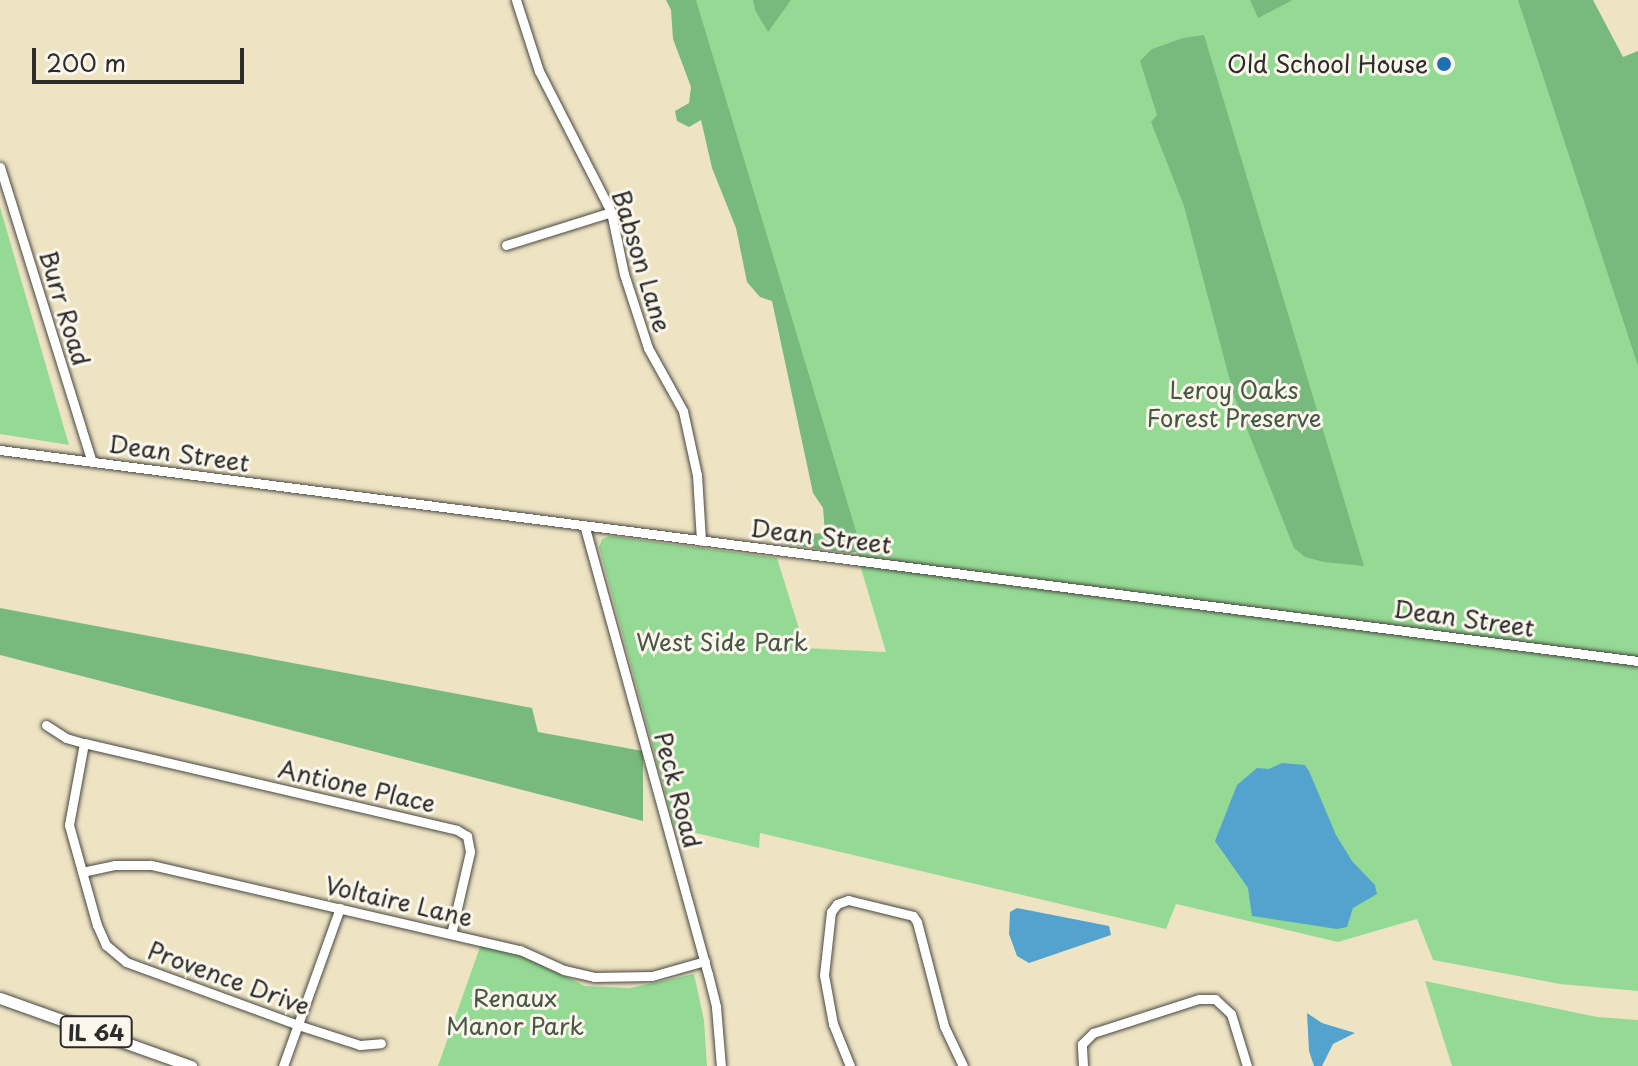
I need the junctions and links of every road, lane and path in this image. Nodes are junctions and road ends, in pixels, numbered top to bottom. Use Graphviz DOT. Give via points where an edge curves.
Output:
graph roads {
  1 [pos="516,0"];
  2 [pos="0,167"];
  3 [pos="611,212"];
  4 [pos="506,245"];
  5 [pos="0,450"];
  6 [pos="92,462"];
  7 [pos="585,528"];
  8 [pos="701,541"];
  9 [pos="1638,661"];
  10 [pos="46,725"];
  11 [pos="84,743"];
  12 [pos="82,872"];
  13 [pos="340,908"];
  14 [pos="451,934"];
  15 [pos="705,961"];
  16 [pos="0,998"];
  17 [pos="298,1025"];
  18 [pos="381,1043"];
  19 [pos="191,1066"];
  20 [pos="283,1066"];
  21 [pos="721,1066"];
  22 [pos="850,1066"];
  23 [pos="963,1066"];
  24 [pos="1083,1066"];
  25 [pos="1247,1066"];
  1 -- 3 [label="street, Babson Lane" via="539,71"];
  2 -- 6 [label="street, Burr Road"];
  3 -- 4 [label="street"];
  3 -- 8 [label="street, Babson Lane" via="648,348 683,411 697,475"];
  5 -- 6 [label="street, Dean Street"];
  6 -- 7 [label="street, Dean Street"];
  7 -- 8 [label="street, Dean Street"];
  7 -- 15 [label="street, Peck Road"];
  8 -- 9 [label="street, Dean Street"];
  10 -- 11 [label="street, Antione Place"];
  11 -- 12 [label="street, Provence Drive" via="69,809"];
  11 -- 14 [label="street, Antione Place" via="457,830 467,836 470,852"];
  12 -- 13 [label="street, Voltaire Lane" via="151,865"];
  12 -- 17 [label="street, Provence Drive" via="106,945 126,962"];
  13 -- 14 [label="street, Voltaire Lane"];
  13 -- 17 [label="street"];
  14 -- 15 [label="street, Voltaire Lane" via="520,950 594,977 652,976"];
  15 -- 21 [label="street, Peck Road"];
  16 -- 19 [label="main road, IL 64"];
  17 -- 18 [label="street, Provence Drive" via="360,1045"];
  17 -- 20 [label="street"];
  22 -- 23 [label="street" via="833,1024 824,975 831,912 848,900 913,916 944,1026"];
  24 -- 25 [label="street" via="1080,1050 1093,1033 1199,999 1215,999 1231,1014"];
}
